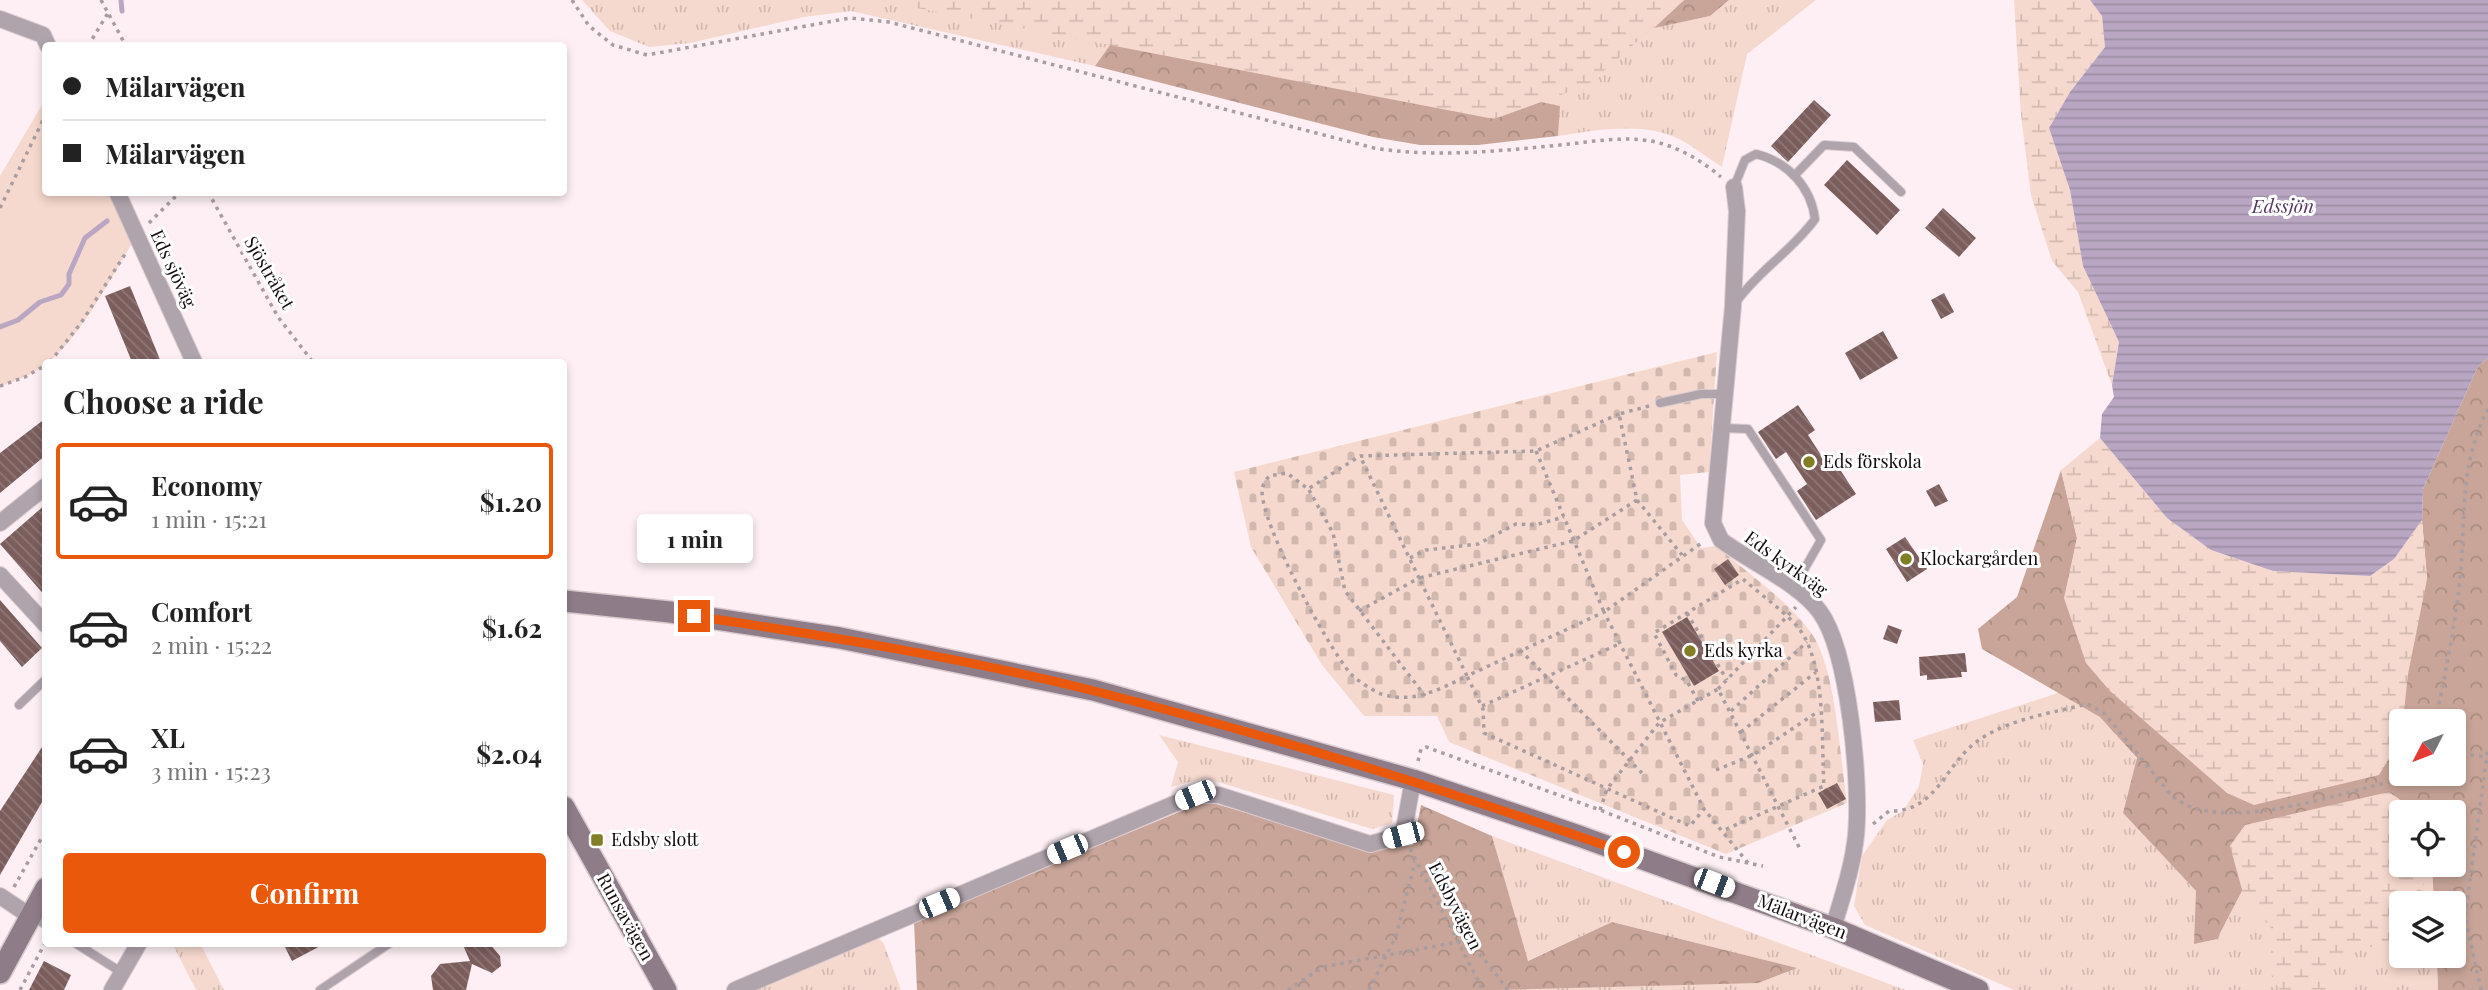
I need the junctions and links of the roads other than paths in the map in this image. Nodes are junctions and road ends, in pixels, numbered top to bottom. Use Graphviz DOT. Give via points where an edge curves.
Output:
graph roads {
  1 [pos="0,19"];
  2 [pos="46,42"];
  3 [pos="1794,176"];
  4 [pos="1734,187"];
  5 [pos="1901,192"];
  6 [pos="119,196"];
  7 [pos="1733,306"];
  8 [pos="193,359"];
  9 [pos="1725,394"];
  10 [pos="1660,403"];
  11 [pos="1723,428"];
  12 [pos="42,489"];
  13 [pos="0,523"];
  14 [pos="0,575"];
  15 [pos="1793,589"];
  16 [pos="567,601"];
  17 [pos="42,621"];
  18 [pos="42,684"];
  19 [pos="19,705"];
  20 [pos="1413,780"];
  21 [pos="567,812"];
  22 [pos="4,898"];
  23 [pos="38,920"];
  24 [pos="1833,928"];
  25 [pos="81,947"];
  26 [pos="137,947"];
  27 [pos="384,947"];
  28 [pos="121,972"];
  29 [pos="0,973"];
  30 [pos="112,990"];
  31 [pos="320,990"];
  32 [pos="666,990"];
  33 [pos="735,990"];
  34 [pos="1978,990"];
  1 -- 2 [label="street" via="43,35"];
  3 -- 4 [label="lane" via="1773,158 1756,153 1745,160"];
  3 -- 5 [label="lane" via="1824,145 1854,146"];
  3 -- 7 [label="lane" via="1812,198 1815,219"];
  4 -- 7 [label="street, Eds kyrkväg"];
  6 -- 8 [label="street, Eds sjöväg"];
  7 -- 9 [label="street, Eds kyrkväg"];
  9 -- 10 [label="lane"];
  9 -- 11 [label="street, Eds kyrkväg"];
  11 -- 15 [label="street, Eds kyrkväg" via="1713,523 1717,534"];
  11 -- 15 [label="lane" via="1748,429 1821,540"];
  12 -- 13 [label="street"];
  14 -- 17 [label="street"];
  15 -- 24 [label="street, Eds kyrkväg" via="1818,609 1840,660 1858,808"];
  16 -- 20 [label="main road, Mälarvägen" via="840,638 1093,690"];
  18 -- 19 [label="lane"];
  20 -- 24 [label="main road, Mälarvägen"];
  20 -- 33 [label="street" via="1403,835 1370,844 1219,796 1195,795"];
  21 -- 32 [label="main road, Runsavägen"];
  22 -- 23 [label="street"];
  23 -- 29 [label="main road"];
  24 -- 34 [label="main road, Mälarvägen"];
  25 -- 28 [label="lane"];
  26 -- 28 [label="street"];
  27 -- 31 [label="lane"];
  28 -- 30 [label="street"];
}
